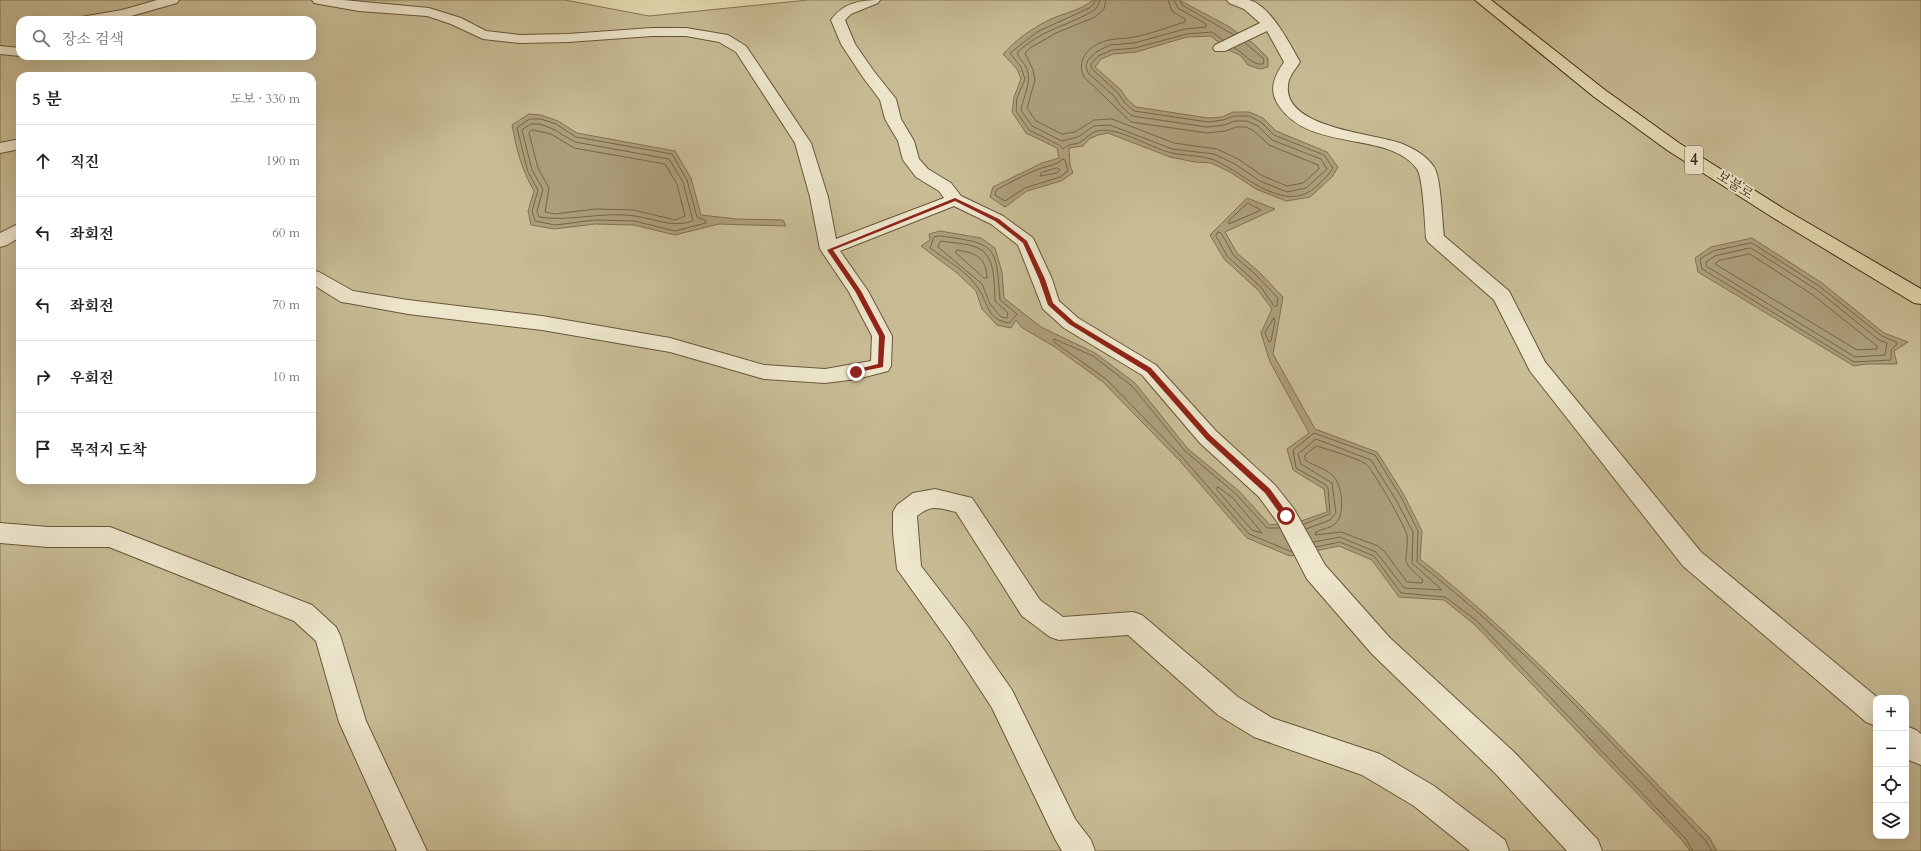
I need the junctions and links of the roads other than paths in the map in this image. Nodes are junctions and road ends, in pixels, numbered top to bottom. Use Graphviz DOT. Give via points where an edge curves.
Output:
graph roads {
  1 [pos="172,0"];
  2 [pos="319,0"];
  3 [pos="873,0"];
  4 [pos="1234,0"];
  5 [pos="1482,0"];
  6 [pos="111,16"];
  7 [pos="1268,25"];
  8 [pos="1220,48"];
  9 [pos="0,50"];
  10 [pos="16,52"];
  11 [pos="16,145"];
  12 [pos="0,148"];
  13 [pos="955,200"];
  14 [pos="16,232"];
  15 [pos="0,242"];
  16 [pos="829,250"];
  17 [pos="316,278"];
  18 [pos="1921,298"];
  19 [pos="0,533"];
  20 [pos="1873,710"];
  21 [pos="1909,742"];
  22 [pos="1921,752"];
  23 [pos="412,851"];
  24 [pos="1080,851"];
  25 [pos="1494,851"];
  26 [pos="1587,851"];
  1 -- 6 [label="lane"];
  2 -- 16 [label="lane" via="358,7 429,12 456,21 483,35 520,39 652,32 686,32 724,38 741,49 803,143 819,197"];
  3 -- 13 [label="lane" via="846,11 838,20 848,44 888,99 893,119 906,141 911,160 922,173 945,187"];
  4 -- 7 [label="lane" via="1250,6 1261,14"];
  5 -- 18 [label="main road, 보불로 / 4" via="1604,96 1693,159"];
  7 -- 8 [label="lane"];
  7 -- 20 [label="lane" via="1292,62 1281,81 1280,95 1287,107 1300,118 1319,128 1397,148 1417,158 1428,170 1435,238 1502,296 1537,366 1692,559"];
  9 -- 10 [label="lane"];
  11 -- 12 [label="lane"];
  13 -- 16 [label="lane"];
  13 -- 26 [label="lane" via="997,220 1026,242 1050,304 1072,323 1149,370 1208,437 1268,491 1286,516 1316,572 1381,646 1504,762"];
  14 -- 15 [label="lane"];
  16 -- 17 [label="lane" via="858,291 882,336 881,366 825,376 764,372 670,345 348,297"];
  19 -- 23 [label="lane" via="48,537 110,537 303,613 327,635 353,722"];
  21 -- 22 [label="lane"];
  24 -- 25 [label="lane" via="1065,829 1002,699 959,635 909,569 905,512 921,500 935,498 964,506 1031,608 1059,629 1133,624 1228,706 1264,728 1370,764 1424,796"];
}
